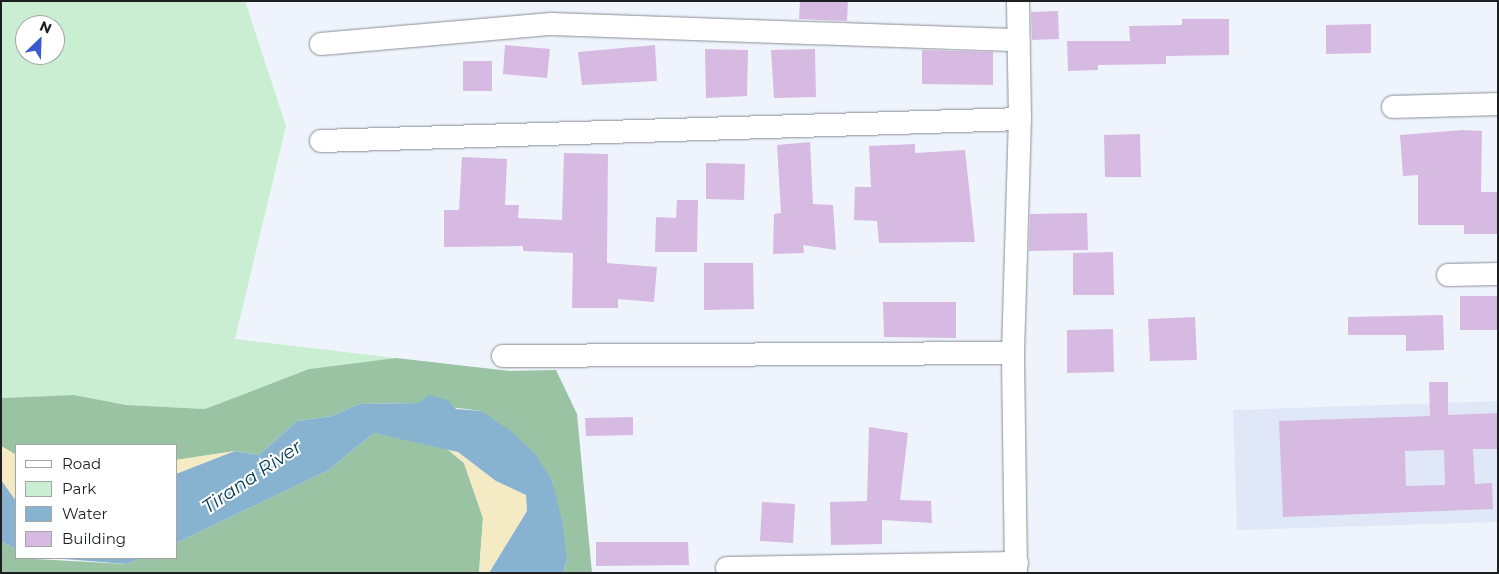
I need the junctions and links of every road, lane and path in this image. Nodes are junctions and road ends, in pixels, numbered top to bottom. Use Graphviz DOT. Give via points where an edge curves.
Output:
graph roads {
  1 [pos="1018,1"];
  2 [pos="1019,40"];
  3 [pos="321,44"];
  4 [pos="1498,104"];
  5 [pos="1393,107"];
  6 [pos="1020,119"];
  7 [pos="321,141"];
  8 [pos="1498,274"];
  9 [pos="1448,275"];
  10 [pos="1013,353"];
  11 [pos="503,356"];
  12 [pos="727,568"];
  13 [pos="1016,568"];
  1 -- 2 [label="street"];
  2 -- 3 [label="street" via="552,24"];
  2 -- 6 [label="street"];
  4 -- 5 [label="street"];
  6 -- 7 [label="street"];
  6 -- 10 [label="street"];
  8 -- 9 [label="street"];
  10 -- 11 [label="street"];
  10 -- 13 [label="street"];
  12 -- 13 [label="street"];
}
